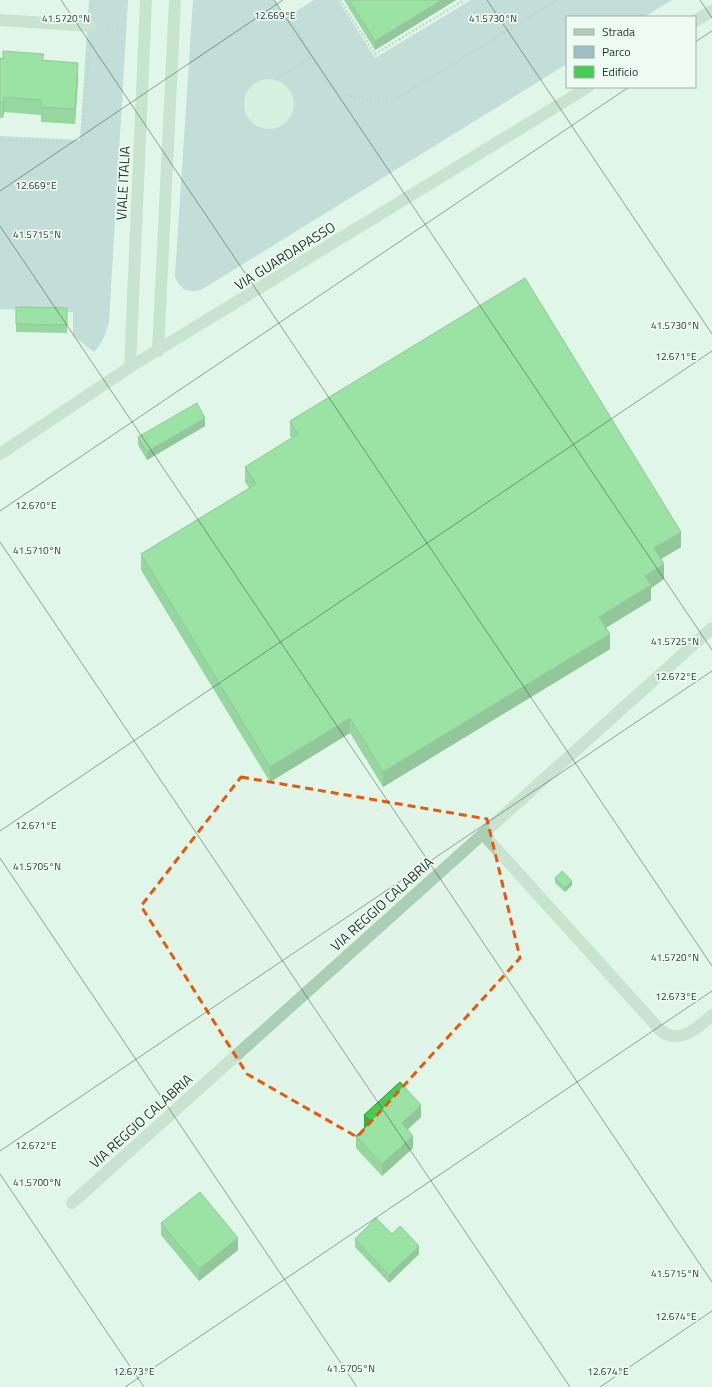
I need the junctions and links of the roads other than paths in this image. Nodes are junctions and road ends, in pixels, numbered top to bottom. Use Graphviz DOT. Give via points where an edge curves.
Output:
graph roads {
  1 [pos="146,0"];
  2 [pos="175,0"];
  3 [pos="712,11"];
  4 [pos="0,20"];
  5 [pos="696,20"];
  6 [pos="91,26"];
  7 [pos="586,88"];
  8 [pos="158,352"];
  9 [pos="130,368"];
  10 [pos="0,454"];
  11 [pos="712,628"];
  12 [pos="483,834"];
  13 [pos="712,1015"];
  14 [pos="72,1202"];
  1 -- 9 [label="street, VIALE ITALIA"];
  2 -- 8 [label="street"];
  3 -- 5 [label="street"];
  4 -- 6 [label="street"];
  7 -- 8 [label="street, VIA GUARDAPASSO"];
  8 -- 9 [label="street, VIA GUARDAPASSO"];
  9 -- 10 [label="street, VIA GUARDAPASSO"];
  11 -- 12 [label="street, VIA REGGIO CALABRIA"];
  12 -- 13 [label="street" via="661,1031 670,1036 681,1036 694,1030"];
  12 -- 14 [label="street, VIA REGGIO CALABRIA"];
}
